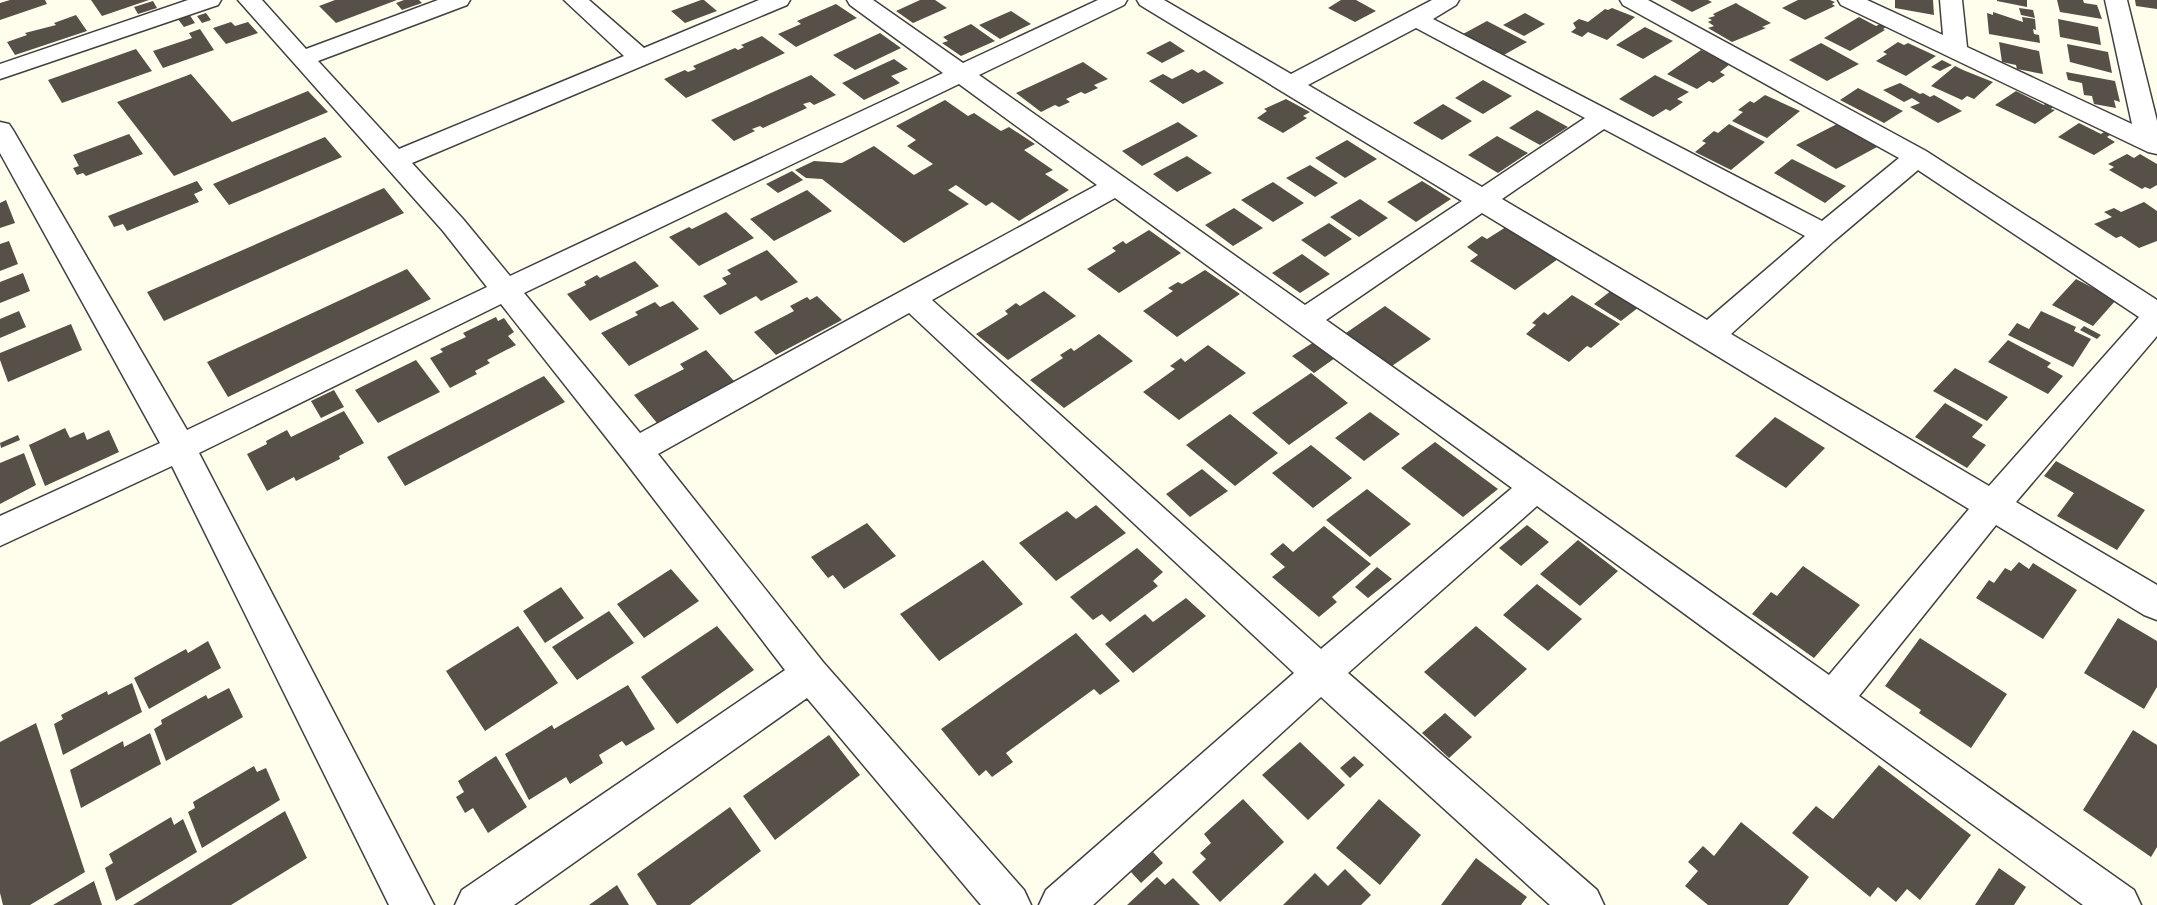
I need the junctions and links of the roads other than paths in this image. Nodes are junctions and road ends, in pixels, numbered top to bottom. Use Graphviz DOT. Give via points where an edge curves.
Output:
graph roads {
  1 [pos="210,0"];
  2 [pos="249,0"];
  3 [pos="459,0"];
  4 [pos="575,0"];
  5 [pos="779,0"];
  6 [pos="858,0"];
  7 [pos="1116,0"];
  8 [pos="1148,0"];
  9 [pos="1448,0"];
  10 [pos="1630,0"];
  11 [pos="1849,0"];
  12 [pos="1951,0"];
  13 [pos="2116,0"];
  14 [pos="1416,19"];
  15 [pos="1956,52"];
  16 [pos="641,57"];
  17 [pos="303,58"];
  18 [pos="0,72"];
  19 [pos="960,74"];
  20 [pos="1289,85"];
  21 [pos="1603,118"];
  22 [pos="0,130"];
  23 [pos="2153,143"];
  24 [pos="1917,157"];
  25 [pos="396,160"];
  26 [pos="1116,186"];
  27 [pos="1482,200"];
  28 [pos="1824,234"];
  29 [pos="505,290"];
  30 [pos="911,298"];
  31 [pos="2157,315"];
  32 [pos="1303,321"];
  33 [pos="1709,336"];
  34 [pos="180,448"];
  35 [pos="636,451"];
  36 [pos="1536,487"];
  37 [pos="1992,506"];
  38 [pos="0,532"];
  39 [pos="2157,604"];
  40 [pos="1321,673"];
  41 [pos="810,674"];
  42 [pos="1832,700"];
  43 [pos="412,905"];
  44 [pos="477,905"];
  45 [pos="1009,905"];
  46 [pos="1061,905"];
  47 [pos="1582,905"];
  48 [pos="2120,905"];
  1 -- 18 [label="street"];
  2 -- 17 [label="street"];
  3 -- 17 [label="street"];
  4 -- 16 [label="street"];
  5 -- 16 [label="street"];
  6 -- 19 [label="street"];
  7 -- 19 [label="street"];
  8 -- 20 [label="street"];
  9 -- 14 [label="street"];
  10 -- 24 [label="street"];
  11 -- 15 [label="street"];
  12 -- 15 [label="street"];
  13 -- 23 [label="street"];
  14 -- 20 [label="street"];
  14 -- 21 [label="street"];
  15 -- 23 [label="street"];
  16 -- 25 [label="street"];
  17 -- 25 [label="street"];
  19 -- 26 [label="street"];
  19 -- 29 [label="street"];
  20 -- 27 [label="street"];
  21 -- 27 [label="street"];
  21 -- 28 [label="street"];
  22 -- 34 [label="street"];
  24 -- 28 [label="street"];
  24 -- 31 [label="street"];
  25 -- 29 [label="street"];
  26 -- 30 [label="street"];
  26 -- 32 [label="street"];
  27 -- 32 [label="street"];
  27 -- 33 [label="street"];
  28 -- 33 [label="street"];
  29 -- 34 [label="street"];
  29 -- 35 [label="street"];
  30 -- 35 [label="street"];
  30 -- 40 [label="street"];
  31 -- 37 [label="street"];
  32 -- 36 [label="street"];
  33 -- 37 [label="street"];
  34 -- 38 [label="street"];
  34 -- 43 [label="street"];
  35 -- 41 [label="street"];
  36 -- 40 [label="street"];
  36 -- 42 [label="street"];
  37 -- 39 [label="street"];
  37 -- 42 [label="street"];
  40 -- 46 [label="street"];
  40 -- 47 [label="street"];
  41 -- 44 [label="street"];
  41 -- 45 [label="street"];
  42 -- 48 [label="street"];
}
